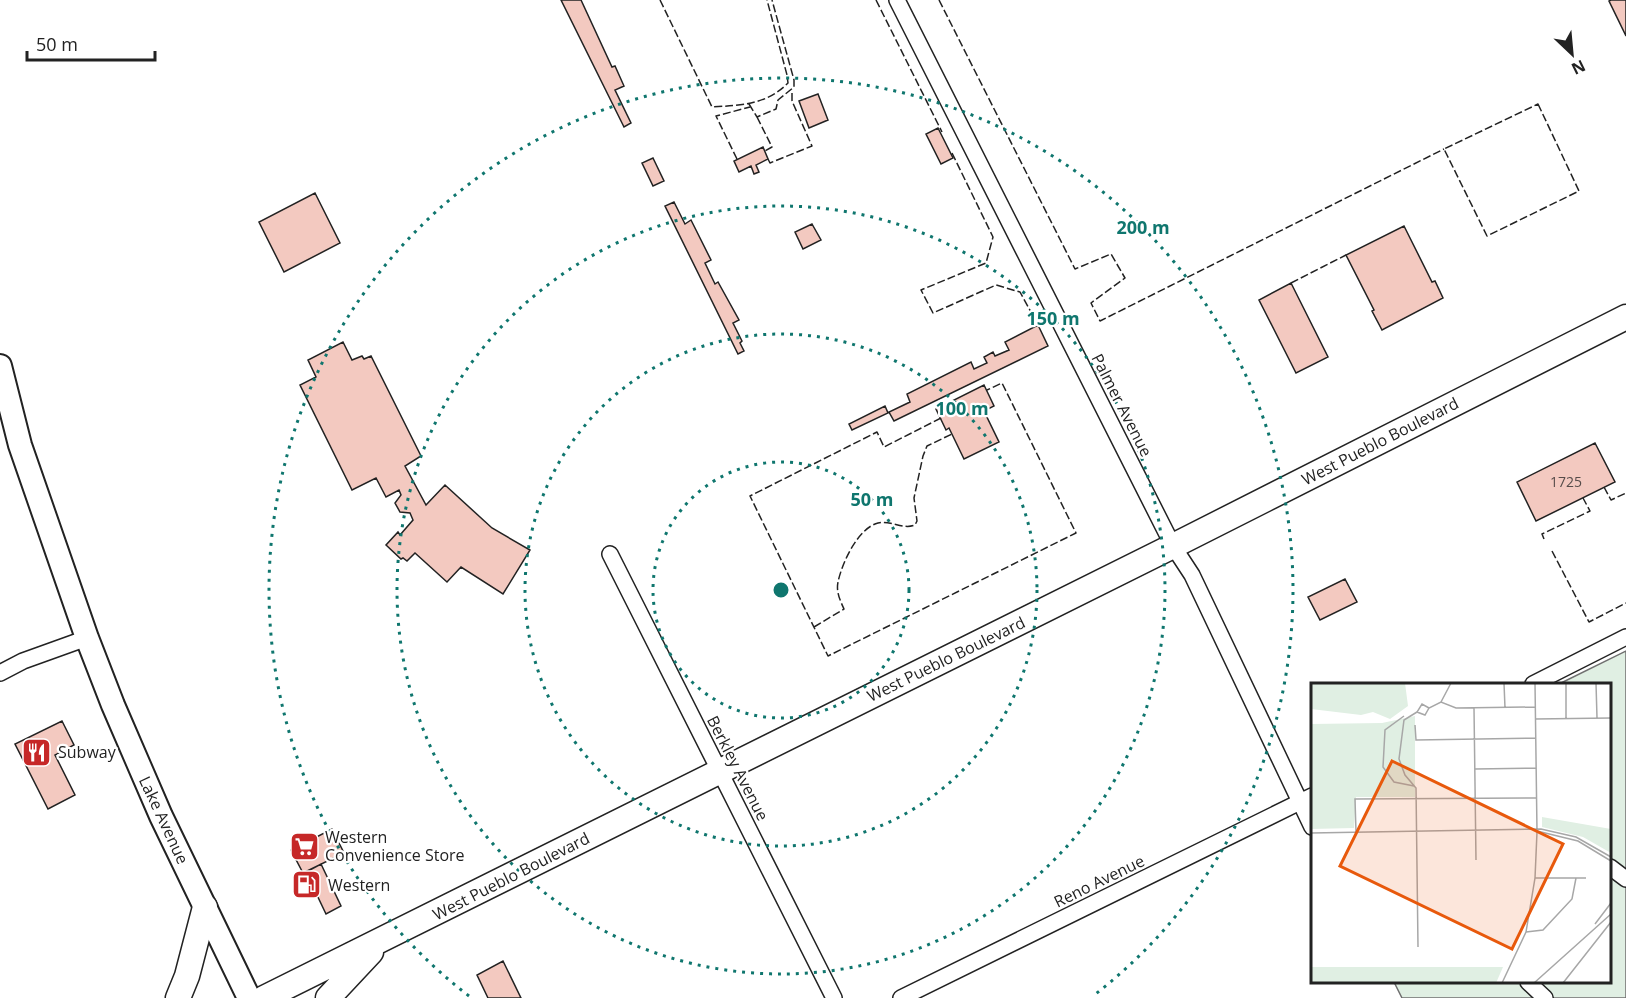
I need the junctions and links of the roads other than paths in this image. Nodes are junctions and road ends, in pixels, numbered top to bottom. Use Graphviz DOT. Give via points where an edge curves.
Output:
graph roads {
  1 [pos="897,0"];
  2 [pos="1626,317"];
  3 [pos="0,366"];
  4 [pos="1173,546"];
  5 [pos="610,554"];
  6 [pos="87,638"];
  7 [pos="1626,638"];
  8 [pos="0,673"];
  9 [pos="1535,683"];
  10 [pos="719,771"];
  11 [pos="1306,799"];
  12 [pos="1311,822"];
  13 [pos="1611,868"];
  14 [pos="1626,879"];
  15 [pos="205,907"];
  16 [pos="384,940"];
  17 [pos="1530,983"];
  18 [pos="178,998"];
  19 [pos="249,998"];
  20 [pos="264,998"];
  21 [pos="328,998"];
  22 [pos="834,998"];
  23 [pos="901,998"];
  24 [pos="1545,998"];
  1 -- 4 [label="street, Palmer Avenue"];
  2 -- 4 [label="main road, West Pueblo Boulevard"];
  3 -- 6 [label="street, Lake Avenue" via="20,445"];
  4 -- 10 [label="main road, West Pueblo Boulevard"];
  4 -- 11 [label="street, Palmer Avenue" via="1192,574"];
  5 -- 10 [label="street, Berkley Avenue"];
  6 -- 8 [label="street"];
  6 -- 15 [label="street, Lake Avenue" via="156,804"];
  7 -- 9 [label="street"];
  10 -- 16 [label="main road, West Pueblo Boulevard"];
  10 -- 22 [label="street, Berkley Avenue"];
  11 -- 12 [label="street, Palmer Avenue"];
  11 -- 23 [label="street, Reno Avenue"];
  13 -- 14 [label="street"];
  15 -- 18 [label="main road"];
  15 -- 19 [label="street, Lake Avenue"];
  16 -- 20 [label="main road, West Pueblo Boulevard"];
  16 -- 21 [label="main road"];
  17 -- 24 [label="street"];
}
